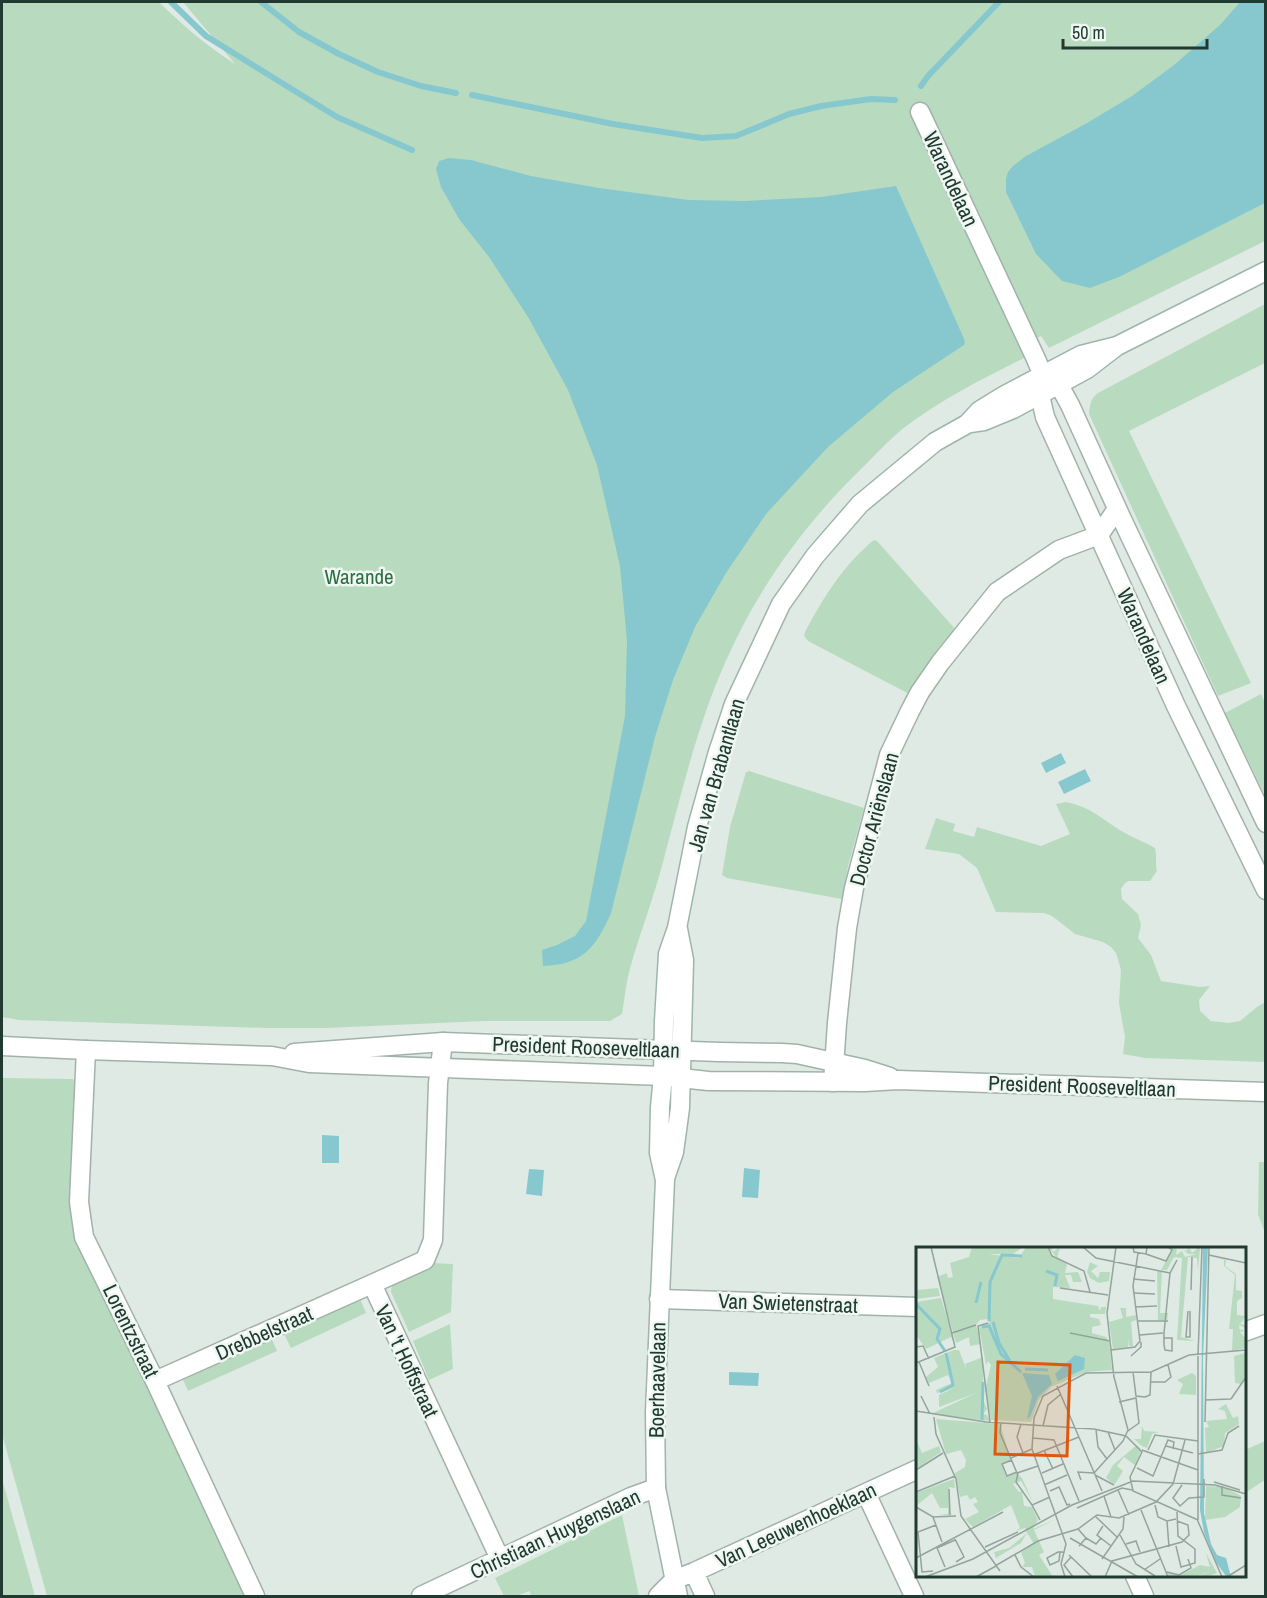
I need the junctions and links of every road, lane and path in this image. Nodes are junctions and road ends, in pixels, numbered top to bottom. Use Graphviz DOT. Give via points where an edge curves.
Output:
graph roads {
  1 [pos="920,112"];
  2 [pos="1266,271"];
  3 [pos="1051,380"];
  4 [pos="1040,394"];
  5 [pos="967,424"];
  6 [pos="1117,509"];
  7 [pos="1099,535"];
  8 [pos="1266,824"];
  9 [pos="1266,890"];
  10 [pos="678,928"];
  11 [pos="443,1042"];
  12 [pos="3,1046"];
  13 [pos="86,1050"];
  14 [pos="663,1050"];
  15 [pos="682,1050"];
  16 [pos="272,1056"];
  17 [pos="833,1062"];
  18 [pos="440,1068"];
  19 [pos="672,1077"];
  20 [pos="898,1080"];
  21 [pos="832,1082"];
  22 [pos="1266,1092"];
  23 [pos="372,1284"];
  24 [pos="659,1299"];
  25 [pos="916,1307"];
  26 [pos="1266,1324"];
  27 [pos="1246,1332"];
  28 [pos="155,1381"];
  29 [pos="916,1470"];
  30 [pos="656,1488"];
  31 [pos="866,1493"];
  32 [pos="500,1559"];
  33 [pos="694,1572"];
  34 [pos="1136,1577"];
  35 [pos="678,1591"];
  36 [pos="255,1596"];
  37 [pos="421,1596"];
  38 [pos="658,1596"];
  39 [pos="705,1596"];
  40 [pos="914,1596"];
  41 [pos="1144,1596"];
  1 -- 3 [label="street, Warandelaan" via="1031,348"];
  2 -- 3 [label="street, Jan van Brabantlaan" via="1117,346 1087,369"];
  3 -- 4 [label="street, Jan van Brabantlaan"];
  3 -- 5 [label="street, Jan van Brabantlaan" via="1005,395 979,411"];
  3 -- 6 [label="street, Warandelaan" via="1070,405"];
  4 -- 5 [label="street, Jan van Brabantlaan" via="984,421"];
  4 -- 7 [label="street, Warandelaan" via="1045,417"];
  5 -- 10 [label="street, Jan van Brabantlaan" via="935,442 860,504 781,603 734,704 718,752 697,827"];
  6 -- 7 [label="street"];
  6 -- 8 [label="street, Warandelaan"];
  7 -- 9 [label="street, Warandelaan" via="1176,706"];
  7 -- 17 [label="street, Doctor Ariënslaan" via="1059,550 997,592 940,663 910,711 889,755 854,888"];
  10 -- 14 [label="street, Jan van Brabantlaan" via="668,954"];
  10 -- 15 [label="street, Jan van Brabantlaan" via="684,960"];
  11 -- 14 [label="street, President Rooseveltlaan"];
  11 -- 16 [label="street, President Rooseveltlaan"];
  11 -- 18 [label="street, Van 't Hoffstraat"];
  12 -- 13 [label="street, President Rooseveltlaan"];
  13 -- 16 [label="street, President Rooseveltlaan"];
  13 -- 28 [label="street, Lorentzstraat" via="79,1202 84,1237"];
  14 -- 15 [label="street, President Rooseveltlaan"];
  14 -- 19 [label="street, Jan van Brabantlaan"];
  15 -- 17 [label="street, President Rooseveltlaan" via="797,1054"];
  15 -- 19 [label="street, Jan van Brabantlaan"];
  16 -- 18 [label="street, President Rooseveltlaan" via="309,1063"];
  17 -- 20 [label="street, President Rooseveltlaan"];
  17 -- 21 [label="street, Doctor Ariënslaan"];
  18 -- 19 [label="street, President Rooseveltlaan"];
  18 -- 23 [label="street, Van 't Hoffstraat" via="433,1240 425,1260"];
  19 -- 21 [label="street, President Rooseveltlaan"];
  19 -- 24 [label="street, Boerhaavelaan" via="660,1107 660,1153 665,1180"];
  20 -- 21 [label="street, President Rooseveltlaan"];
  20 -- 22 [label="street, President Rooseveltlaan"];
  23 -- 28 [label="street, Drebbelstraat"];
  23 -- 32 [label="street, Van 't Hoffstraat"];
  24 -- 25 [label="street, Van Swietenstraat"];
  24 -- 30 [label="street, Boerhaavelaan" via="654,1412"];
  26 -- 27 [label="street"];
  28 -- 36 [label="street, Lorentzstraat"];
  29 -- 31 [label="street, Van Leeuwenhoeklaan"];
  30 -- 32 [label="street, Christiaan Huygenslaan"];
  30 -- 35 [label="street, Boerhaavelaan"];
  31 -- 33 [label="street, Van Leeuwenhoeklaan"];
  31 -- 40 [label="street"];
  32 -- 37 [label="street, Christiaan Huygenslaan"];
  33 -- 35 [label="street, Van Leeuwenhoeklaan"];
  33 -- 39 [label="street"];
  34 -- 41 [label="street"];
  35 -- 38 [label="street"];
}
